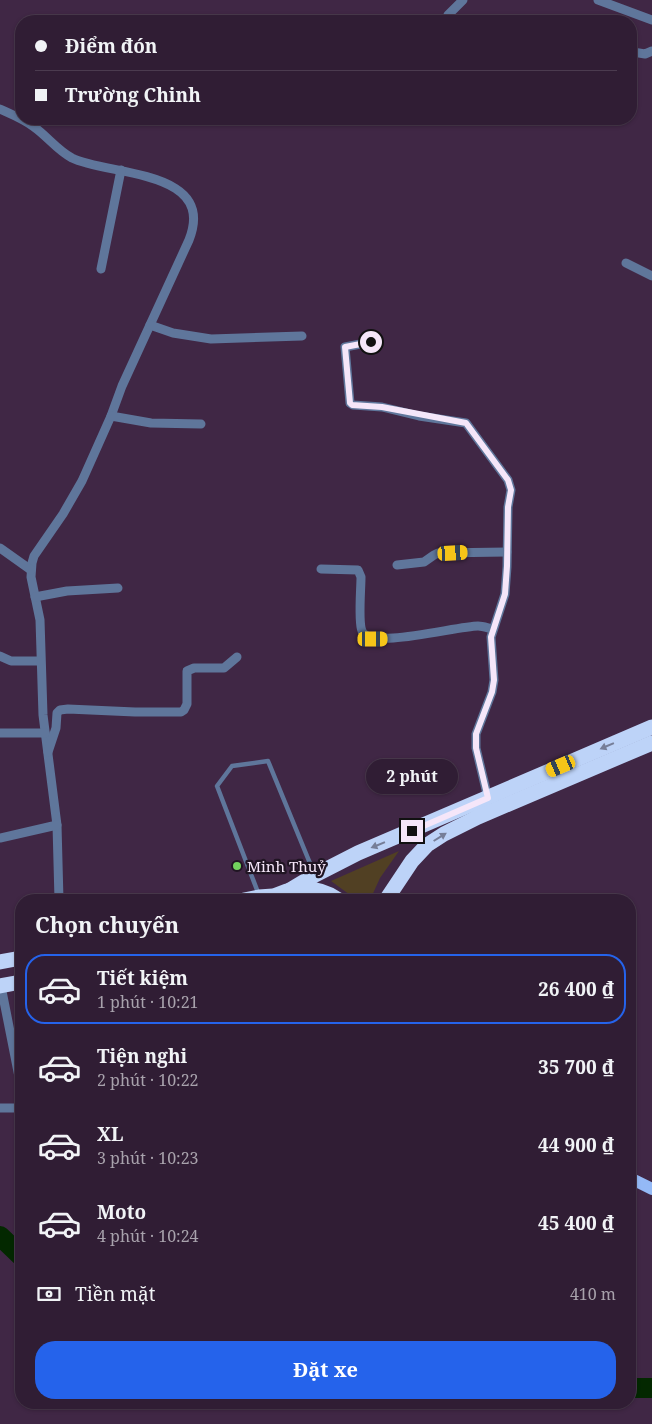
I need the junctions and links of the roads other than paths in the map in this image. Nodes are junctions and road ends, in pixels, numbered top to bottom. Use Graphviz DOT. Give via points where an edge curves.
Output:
graph roads {
  1 [pos="463,0"];
  2 [pos="598,0"];
  3 [pos="448,15"];
  4 [pos="652,20"];
  5 [pos="652,51"];
  6 [pos="637,53"];
  7 [pos="0,109"];
  8 [pos="15,117"];
  9 [pos="30,125"];
  10 [pos="121,170"];
  11 [pos="626,263"];
  12 [pos="101,269"];
  13 [pos="652,276"];
  14 [pos="150,325"];
  15 [pos="302,336"];
  16 [pos="371,342"];
  17 [pos="111,416"];
  18 [pos="201,424"];
  19 [pos="0,548"];
  20 [pos="507,552"];
  21 [pos="397,565"];
  22 [pos="321,569"];
  23 [pos="31,570"];
  24 [pos="118,588"];
  25 [pos="36,596"];
  26 [pos="493,629"];
  27 [pos="0,656"];
  28 [pos="237,657"];
  29 [pos="40,661"];
  30 [pos="652,727"];
  31 [pos="0,733"];
  32 [pos="45,733"];
  33 [pos="652,743"];
  34 [pos="47,754"];
  35 [pos="488,798"];
  36 [pos="57,825"];
  37 [pos="0,838"];
  38 [pos="315,875"];
  39 [pos="290,890"];
  40 [pos="60,894"];
  41 [pos="265,894"];
  42 [pos="278,894"];
  43 [pos="328,894"];
  44 [pos="390,894"];
  45 [pos="15,959"];
  46 [pos="0,962"];
  47 [pos="15,983"];
  48 [pos="0,986"];
  49 [pos="15,1054"];
  50 [pos="0,1108"];
  51 [pos="15,1108"];
  52 [pos="636,1181"];
  53 [pos="652,1189"];
  1 -- 3 [label="street"];
  2 -- 4 [label="street"];
  5 -- 6 [label="street"];
  7 -- 8 [label="street"];
  9 -- 10 [label="street" via="70,157"];
  10 -- 12 [label="street"];
  10 -- 14 [label="street" via="178,190 186,197 195,218 189,240"];
  11 -- 13 [label="street"];
  14 -- 15 [label="street" via="173,333 211,339"];
  14 -- 17 [label="street"];
  16 -- 20 [label="street" via="345,347 350,403 466,423 510,484"];
  17 -- 18 [label="street" via="151,423"];
  17 -- 23 [label="street" via="82,481 34,556"];
  19 -- 23 [label="street"];
  20 -- 21 [label="street" via="438,553 424,562"];
  20 -- 26 [label="street" via="505,594"];
  22 -- 26 [label="street" via="358,570 361,577 361,629 368,637 383,639 478,626"];
  23 -- 25 [label="street"];
  24 -- 25 [label="street"];
  25 -- 29 [label="street" via="40,620"];
  26 -- 35 [label="street" via="494,680 476,734 476,748"];
  27 -- 29 [label="street" via="11,661"];
  28 -- 34 [label="street" via="224,668 187,671 187,704 181,712 60,710"];
  29 -- 32 [label="street"];
  30 -- 35 [label="highway, one-way"];
  31 -- 32 [label="street"];
  32 -- 34 [label="street"];
  44 -- 33 [label="highway, one-way" via="412,861 427,845 444,834"];
  34 -- 36 [label="street"];
  35 -- 38 [label="highway, one-way" via="358,853"];
  36 -- 37 [label="street"];
  36 -- 40 [label="street"];
  38 -- 39 [label="highway"];
  38 -- 41 [label="lane" via="268,761 232,766 217,786"];
  39 -- 42 [label="highway"];
  39 -- 43 [label="highway"];
  45 -- 46 [label="highway"];
  47 -- 48 [label="highway"];
  48 -- 49 [label="street"];
  50 -- 51 [label="street"];
  52 -- 53 [label="main road"];
}
